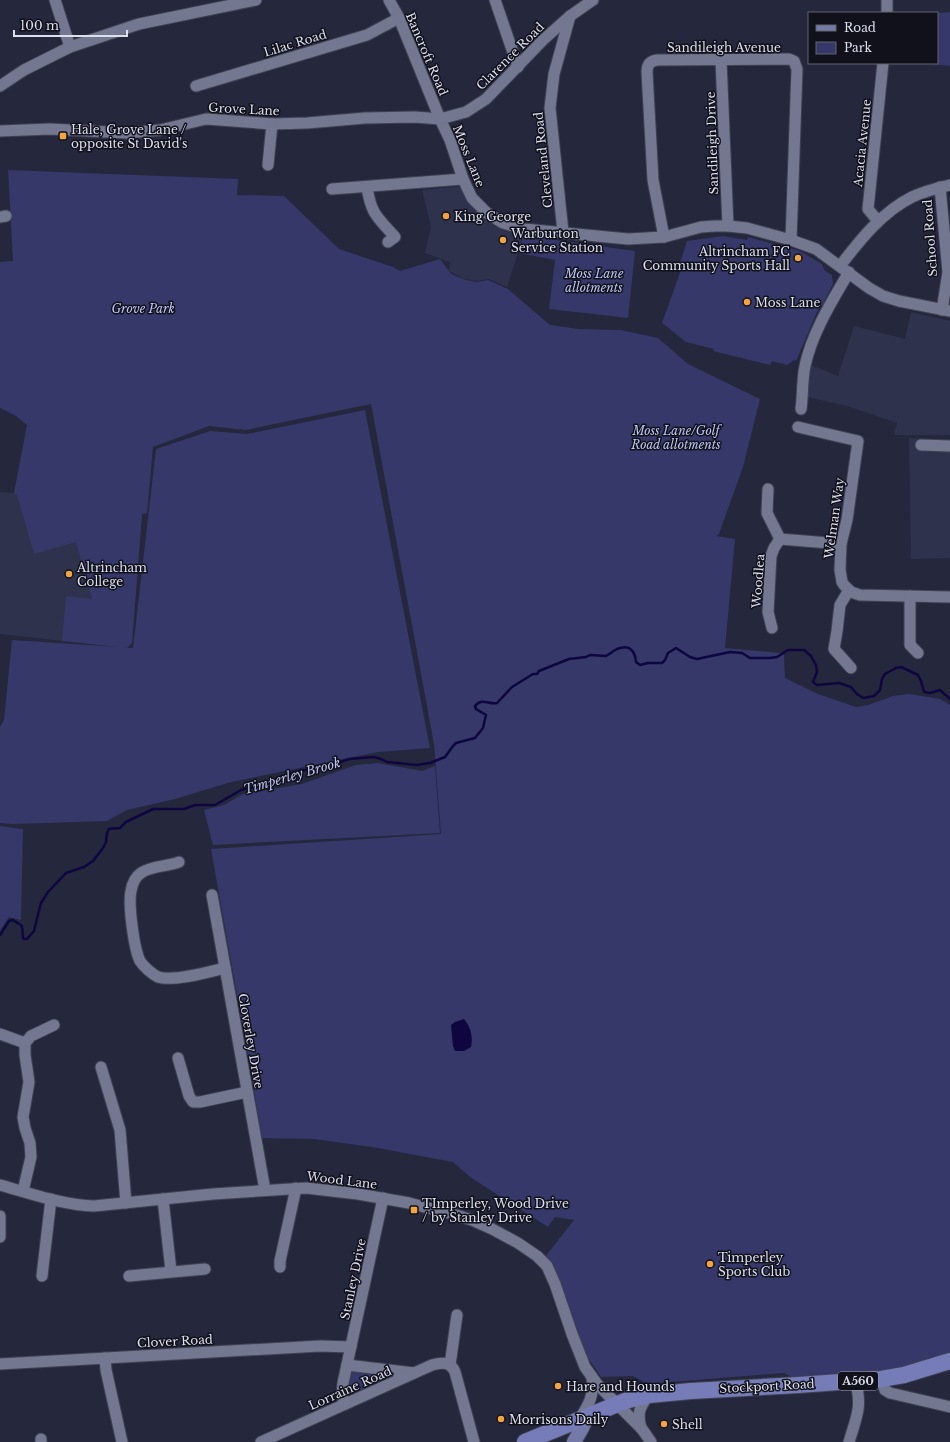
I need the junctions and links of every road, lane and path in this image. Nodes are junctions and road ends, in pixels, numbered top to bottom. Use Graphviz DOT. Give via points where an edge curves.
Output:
graph roads {
  1 [pos="55,0"];
  2 [pos="256,0"];
  3 [pos="389,0"];
  4 [pos="495,0"];
  5 [pos="593,0"];
  6 [pos="886,0"];
  7 [pos="887,12"];
  8 [pos="570,16"];
  9 [pos="399,18"];
  10 [pos="70,47"];
  11 [pos="721,60"];
  12 [pos="883,64"];
  13 [pos="518,67"];
  14 [pos="0,86"];
  15 [pos="196,86"];
  16 [pos="440,119"];
  17 [pos="272,124"];
  18 [pos="0,131"];
  19 [pos="268,165"];
  20 [pos="463,179"];
  21 [pos="367,186"];
  22 [pos="945,186"];
  23 [pos="332,189"];
  24 [pos="878,221"];
  25 [pos="728,226"];
  26 [pos="562,232"];
  27 [pos="664,237"];
  28 [pos="791,240"];
  29 [pos="388,242"];
  30 [pos="844,269"];
  31 [pos="946,310"];
  32 [pos="801,409"];
  33 [pos="798,427"];
  34 [pos="921,446"];
  35 [pos="950,446"];
  36 [pos="768,489"];
  37 [pos="780,539"];
  38 [pos="840,544"];
  39 [pos="849,590"];
  40 [pos="910,596"];
  41 [pos="950,597"];
  42 [pos="772,628"];
  43 [pos="918,653"];
  44 [pos="851,668"];
  45 [pos="179,862"];
  46 [pos="212,895"];
  47 [pos="225,968"];
  48 [pos="54,1025"];
  49 [pos="0,1034"];
  50 [pos="25,1043"];
  51 [pos="178,1058"];
  52 [pos="101,1067"];
  53 [pos="246,1092"];
  54 [pos="0,1184"];
  55 [pos="296,1188"];
  56 [pos="265,1190"];
  57 [pos="23,1191"];
  58 [pos="383,1198"];
  59 [pos="51,1199"];
  60 [pos="163,1199"];
  61 [pos="126,1203"];
  62 [pos="0,1216"];
  63 [pos="0,1237"];
  64 [pos="280,1267"];
  65 [pos="205,1269"];
  66 [pos="171,1271"];
  67 [pos="42,1276"];
  68 [pos="129,1276"];
  69 [pos="457,1315"];
  70 [pos="351,1347"];
  71 [pos="105,1358"];
  72 [pos="950,1361"];
  73 [pos="0,1364"];
  74 [pos="347,1365"];
  75 [pos="450,1365"];
  76 [pos="415,1373"];
  77 [pos="592,1377"];
  78 [pos="881,1379"];
  79 [pos="855,1381"];
  80 [pos="649,1395"];
  81 [pos="345,1404"];
  82 [pos="616,1404"];
  83 [pos="950,1407"];
  84 [pos="583,1418"];
  85 [pos="642,1429"];
  86 [pos="532,1441"];
  87 [pos="122,1442"];
  88 [pos="261,1442"];
  89 [pos="474,1442"];
  90 [pos="574,1442"];
  91 [pos="652,1442"];
  92 [pos="850,1442"];
  1 -- 10 [label="street"];
  2 -- 10 [label="street" via="138,24"];
  3 -- 9 [label="street, Bancroft Road"];
  4 -- 13 [label="street"];
  5 -- 8 [label="street, Clarence Road"];
  6 -- 7 [label="street"];
  8 -- 13 [label="street, Clarence Road"];
  8 -- 26 [label="street, Cleveland Road" via="554,74 550,108"];
  9 -- 15 [label="street, Lilac Road" via="367,34"];
  9 -- 16 [label="street, Bancroft Road"];
  10 -- 14 [label="street" via="24,70"];
  11 -- 25 [label="street, Sandileigh Drive"];
  11 -- 27 [label="street, Sandileigh Avenue" via="657,60 648,65 652,176"];
  11 -- 28 [label="street, Sandileigh Avenue" via="789,59 796,64"];
  12 -- 24 [label="street, Acacia Avenue" via="868,209"];
  13 -- 16 [label="street, Clarence Road" via="486,99 466,112"];
  16 -- 17 [label="street, Grove Lane" via="364,118"];
  16 -- 20 [label="street, Moss Lane"];
  17 -- 18 [label="street, Grove Lane" via="206,119 160,130 127,133 50,129"];
  17 -- 19 [label="street"];
  20 -- 21 [label="street"];
  20 -- 26 [label="street, Moss Lane" via="472,198 503,223 524,229"];
  21 -- 23 [label="street"];
  21 -- 29 [label="street" via="370,204 376,216 395,237"];
  22 -- 24 [label="street" via="908,199"];
  22 -- 31 [label="street, School Road" via="948,272"];
  24 -- 30 [label="street" via="863,238"];
  25 -- 27 [label="street, Moss Lane" via="701,227"];
  25 -- 28 [label="street, Moss Lane" via="747,228"];
  26 -- 27 [label="street, Moss Lane" via="628,239"];
  28 -- 30 [label="street, Moss Lane" via="816,249"];
  30 -- 31 [label="street, Moss Lane" via="883,296"];
  30 -- 32 [label="street" via="808,357"];
  33 -- 38 [label="street, Welman Way" via="858,441 847,520"];
  34 -- 35 [label="street"];
  36 -- 37 [label="street" via="767,513"];
  37 -- 38 [label="street"];
  37 -- 42 [label="street, Woodlea" via="771,556 768,612"];
  38 -- 39 [label="street, Welman Way" via="840,576 844,586"];
  39 -- 40 [label="street" via="860,595"];
  39 -- 44 [label="street" via="840,605 834,649"];
  40 -- 41 [label="street"];
  40 -- 43 [label="street" via="910,644"];
  45 -- 47 [label="street" via="162,870 151,868 141,873 136,877 130,892 133,929 140,960 154,974 164,978"];
  46 -- 47 [label="street, Cloverley Drive"];
  47 -- 53 [label="street, Cloverley Drive"];
  48 -- 50 [label="street" via="31,1036"];
  49 -- 50 [label="street"];
  50 -- 57 [label="street" via="29,1082 23,1117 31,1157"];
  51 -- 53 [label="street" via="193,1102"];
  52 -- 61 [label="street" via="120,1130"];
  53 -- 56 [label="street, Cloverley Drive"];
  54 -- 57 [label="street, Wood Lane"];
  55 -- 56 [label="street, Wood Lane"];
  55 -- 58 [label="street, Wood Lane" via="340,1191"];
  55 -- 64 [label="street"];
  56 -- 60 [label="street, Wood Lane"];
  57 -- 59 [label="street, Wood Lane"];
  58 -- 70 [label="street, Stanley Drive"];
  58 -- 77 [label="street, Wood Lane" via="472,1220 499,1232 537,1256 551,1272 580,1357"];
  59 -- 61 [label="street, Wood Lane" via="87,1206"];
  59 -- 67 [label="street"];
  60 -- 61 [label="street, Wood Lane"];
  60 -- 66 [label="street"];
  62 -- 63 [label="street"];
  65 -- 66 [label="street"];
  66 -- 68 [label="street"];
  69 -- 75 [label="street"];
  70 -- 71 [label="street, Clover Road" via="320,1346"];
  70 -- 74 [label="street, Stanley Drive"];
  71 -- 73 [label="street, Clover Road"];
  71 -- 87 [label="street"];
  72 -- 78 [label="highway, Stockport Road / A560"];
  74 -- 76 [label="street"];
  74 -- 81 [label="street, Stanley Drive" via="342,1390"];
  75 -- 76 [label="street, Lorraine Road" via="444,1362 437,1363"];
  75 -- 89 [label="street" via="456,1372"];
  76 -- 81 [label="street, Lorraine Road"];
  77 -- 82 [label="street, Wood Lane"];
  77 -- 84 [label="street" via="591,1400"];
  78 -- 79 [label="highway, Stockport Road / A560"];
  78 -- 83 [label="street" via="885,1390 890,1393"];
  79 -- 80 [label="highway, Stockport Road / A560"];
  79 -- 92 [label="street" via="859,1392 859,1406"];
  80 -- 82 [label="highway, Stockport Road / A560"];
  80 -- 85 [label="street" via="638,1415"];
  81 -- 88 [label="street, Lorraine Road"];
  82 -- 84 [label="highway, Stockport Road / A560"];
  82 -- 85 [label="street"];
  84 -- 86 [label="highway, Stockport Road / A560"];
  84 -- 90 [label="main road" via="582,1428"];
  85 -- 91 [label="street"];
}
